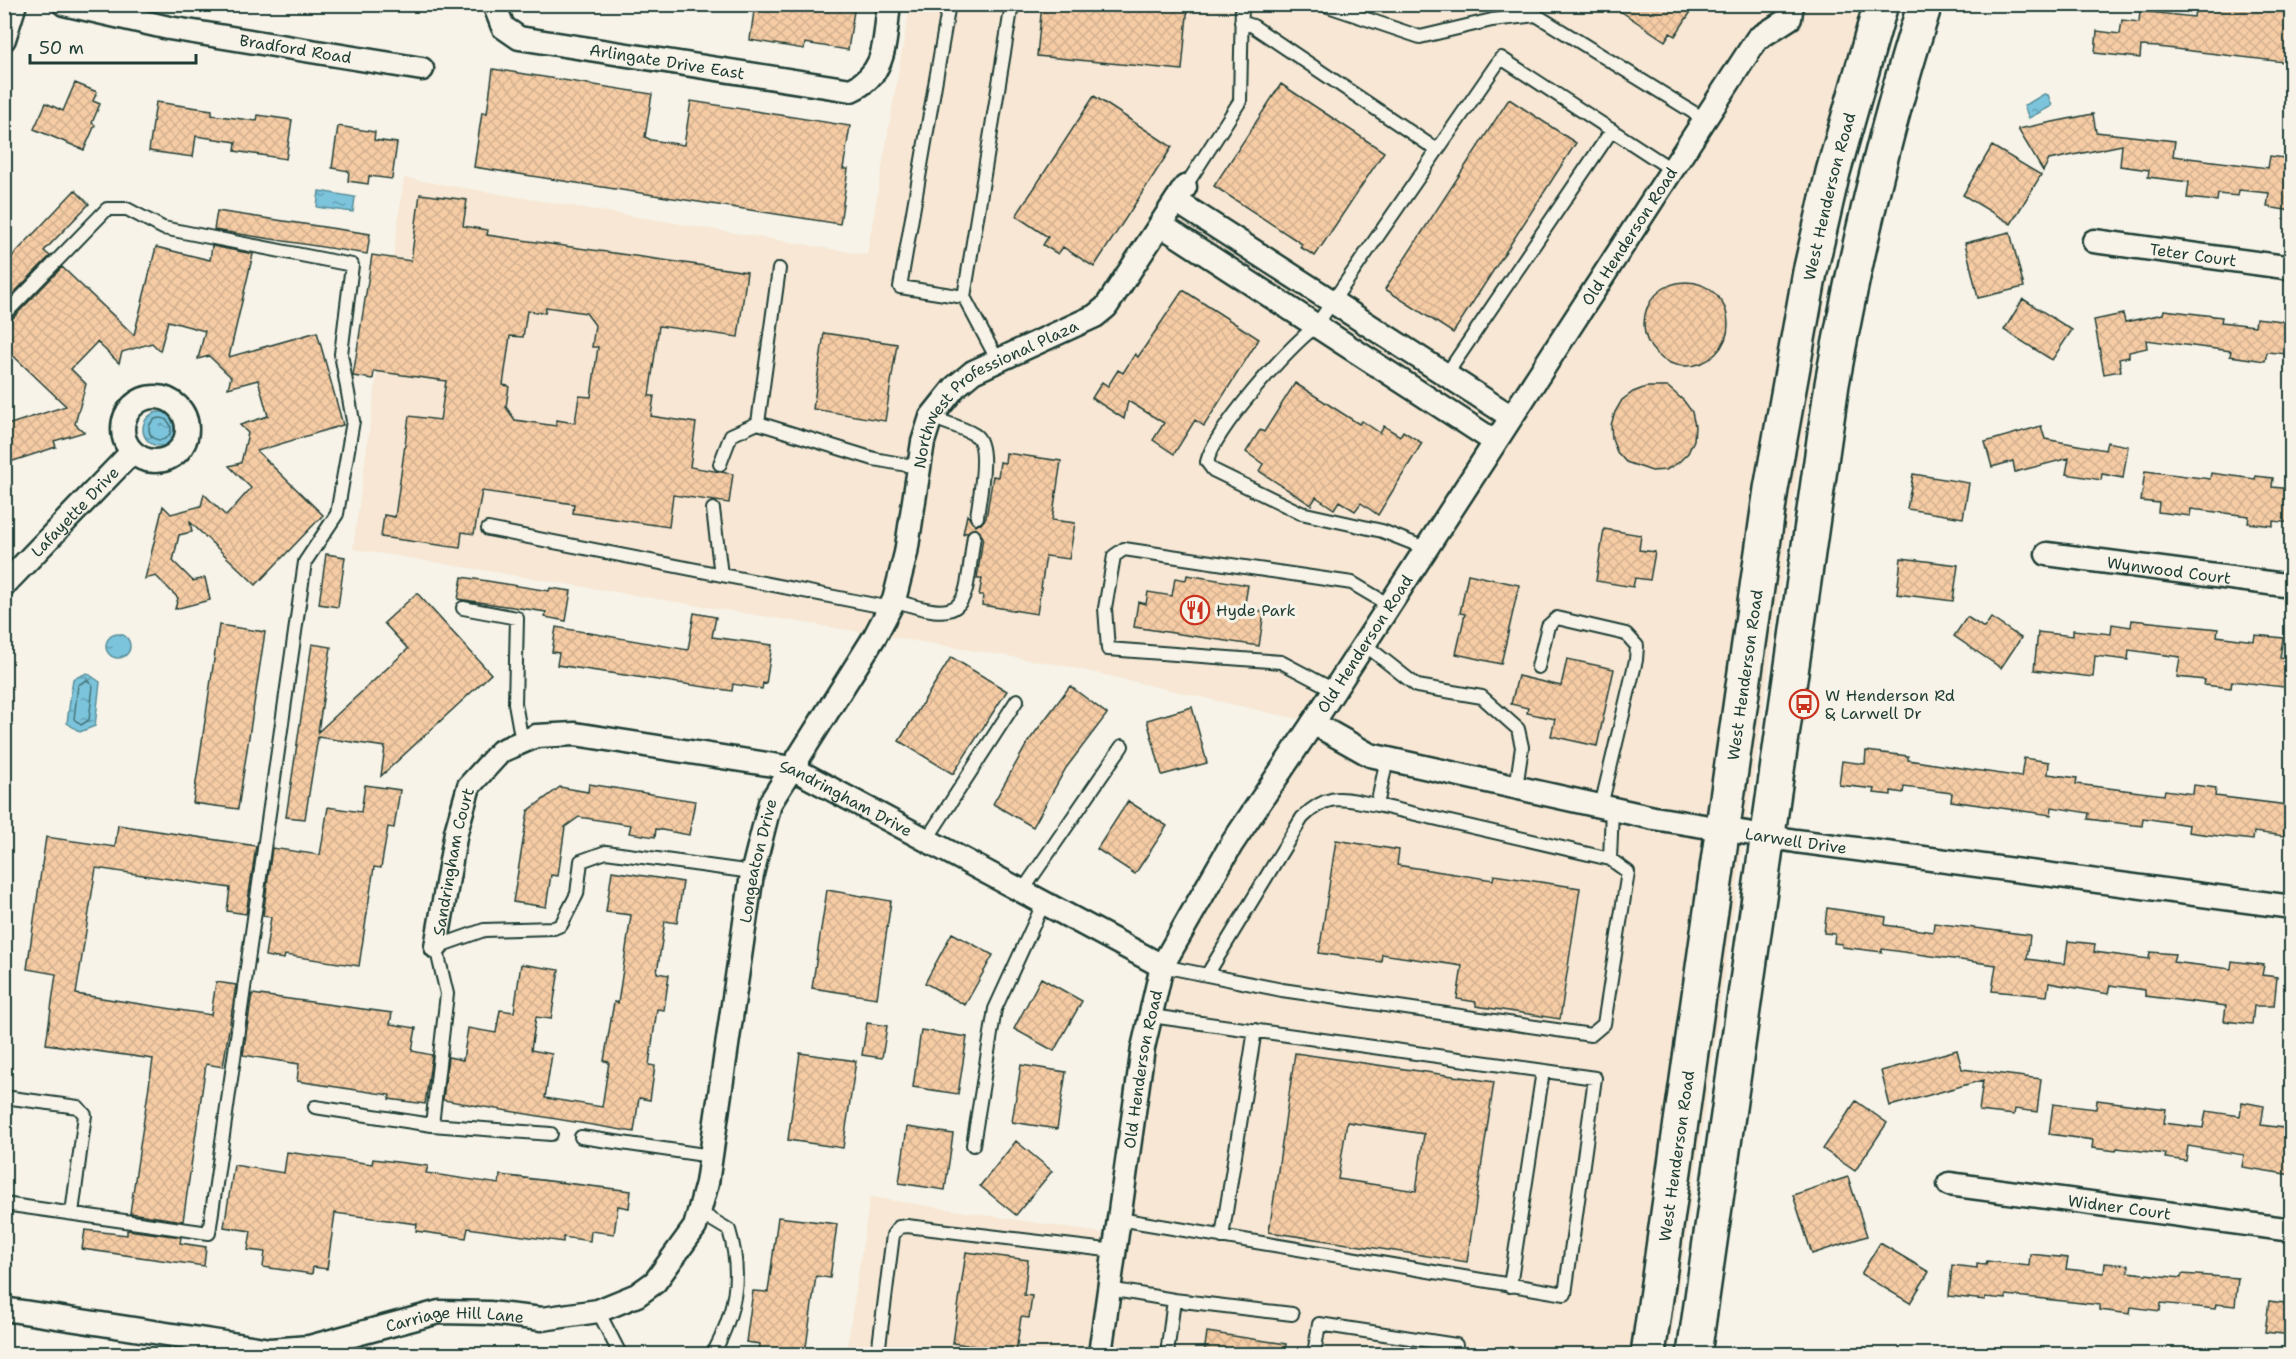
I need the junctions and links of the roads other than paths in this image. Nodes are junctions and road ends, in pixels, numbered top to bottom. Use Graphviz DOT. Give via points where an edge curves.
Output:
graph roads {
  1 [pos="15,4"];
  2 [pos="64,4"];
  3 [pos="494,4"];
  4 [pos="889,4"];
  5 [pos="949,4"];
  6 [pos="1012,4"];
  7 [pos="1242,4"];
  8 [pos="1322,4"];
  9 [pos="1792,4"];
  10 [pos="1881,4"];
  11 [pos="1925,4"];
  12 [pos="1241,22"];
  13 [pos="4,39"];
  14 [pos="422,69"];
  15 [pos="1704,119"];
  16 [pos="1612,130"];
  17 [pos="1437,150"];
  18 [pos="1671,169"];
  19 [pos="1180,194"];
  20 [pos="1161,225"];
  21 [pos="2094,241"];
  22 [pos="2292,268"];
  23 [pos="779,269"];
  24 [pos="964,297"];
  25 [pos="1332,302"];
  26 [pos="4,315"];
  27 [pos="1315,327"];
  28 [pos="998,361"];
  29 [pos="1446,375"];
  30 [pos="1510,416"];
  31 [pos="931,417"];
  32 [pos="758,423"];
  33 [pos="1494,441"];
  34 [pos="132,452"];
  35 [pos="720,464"];
  36 [pos="918,467"];
  37 [pos="713,509"];
  38 [pos="977,517"];
  39 [pos="488,529"];
  40 [pos="974,536"];
  41 [pos="1425,548"];
  42 [pos="2047,554"];
  43 [pos="9,573"];
  44 [pos="721,575"];
  45 [pos="2292,586"];
  46 [pos="892,604"];
  47 [pos="1389,605"];
  48 [pos="463,608"];
  49 [pos="1364,644"];
  50 [pos="1538,667"];
  51 [pos="1334,690"];
  52 [pos="1017,700"];
  53 [pos="1313,723"];
  54 [pos="522,742"];
  55 [pos="1122,746"];
  56 [pos="501,751"];
  57 [pos="1387,759"];
  58 [pos="792,768"];
  59 [pos="1516,788"];
  60 [pos="1377,805"];
  61 [pos="1606,807"];
  62 [pos="1721,830"];
  63 [pos="1767,837"];
  64 [pos="927,839"];
  65 [pos="1610,859"];
  66 [pos="752,872"];
  67 [pos="1023,890"];
  68 [pos="1044,902"];
  69 [pos="2292,907"];
  70 [pos="436,946"];
  71 [pos="1162,966"];
  72 [pos="1207,975"];
  73 [pos="1151,1016"];
  74 [pos="1255,1030"];
  75 [pos="1543,1071"];
  76 [pos="4,1097"];
  77 [pos="315,1107"];
  78 [pos="432,1125"];
  79 [pos="550,1134"];
  80 [pos="581,1137"];
  81 [pos="973,1145"];
  82 [pos="711,1156"];
  83 [pos="1949,1184"];
  84 [pos="4,1203"];
  85 [pos="699,1212"];
  86 [pos="72,1213"];
  87 [pos="1119,1219"];
  88 [pos="2292,1230"];
  89 [pos="1222,1237"];
  90 [pos="1115,1251"];
  91 [pos="1510,1286"];
  92 [pos="1109,1289"];
  93 [pos="1174,1300"];
  94 [pos="4,1309"];
  95 [pos="598,1311"];
  96 [pos="1292,1314"];
  97 [pos="1456,1344"];
  98 [pos="620,1354"];
  99 [pos="713,1354"];
  100 [pos="878,1354"];
  101 [pos="1100,1354"];
  102 [pos="1167,1354"];
  103 [pos="1314,1354"];
  104 [pos="1648,1354"];
  105 [pos="1694,1354"];
  1 -- 13 [label="street"];
  2 -- 14 [label="street, Bradford Road" via="169,28"];
  3 -- 4 [label="street, Arlingate Drive East" via="503,27 519,38 851,90 867,83 878,70"];
  5 -- 24 [label="lane" via="900,287"];
  6 -- 24 [label="lane"];
  7 -- 12 [label="lane"];
  8 -- 15 [label="lane" via="1420,37 1492,20 1536,15"];
  9 -- 15 [label="street, Old Henderson Road" via="1790,18 1757,39"];
  10 -- 62 [label="main road, West Henderson Road" via="1836,161 1810,272 1771,489"];
  11 -- 63 [label="main road" via="1900,81 1847,297 1814,499"];
  12 -- 17 [label="lane" via="1253,26"];
  12 -- 19 [label="lane" via="1240,101"];
  15 -- 18 [label="street, Old Henderson Road"];
  16 -- 17 [label="lane" via="1501,58"];
  16 -- 18 [label="lane"];
  16 -- 29 [label="lane"];
  17 -- 25 [label="lane"];
  18 -- 30 [label="street, Old Henderson Road"];
  19 -- 20 [label="street, Northwest Professional Plaza"];
  19 -- 25 [label="street"];
  20 -- 27 [label="street"];
  20 -- 28 [label="street, Northwest Professional Plaza" via="1106,307 1095,316"];
  21 -- 22 [label="street, Teter Court"];
  23 -- 32 [label="lane"];
  24 -- 28 [label="lane"];
  25 -- 27 [label="lane"];
  25 -- 29 [label="street"];
  26 -- 86 [label="lane" via="107,209 127,209 163,228 352,265 341,354 353,421 337,514 306,562 209,1233"];
  27 -- 33 [label="street"];
  27 -- 41 [label="lane" via="1296,342 1229,422 1210,450 1208,462 1212,470 1301,513 1382,531"];
  28 -- 31 [label="street, Northwest Professional Plaza" via="973,372 955,387"];
  29 -- 30 [label="street"];
  30 -- 33 [label="street, Old Henderson Road"];
  31 -- 36 [label="street, Northwest Professional Plaza"];
  31 -- 38 [label="lane" via="982,441"];
  32 -- 35 [label="lane" via="731,435"];
  32 -- 36 [label="lane" via="874,459"];
  33 -- 41 [label="street, Old Henderson Road"];
  34 -- 43 [label="street, Lafayette Drive"];
  36 -- 46 [label="street, Northwest Professional Plaza" via="906,553"];
  37 -- 44 [label="lane"];
  39 -- 44 [label="lane"];
  40 -- 46 [label="lane" via="966,589 956,606 945,613"];
  41 -- 47 [label="street, Old Henderson Road"];
  42 -- 45 [label="street, Wynwood Court"];
  44 -- 46 [label="lane"];
  46 -- 58 [label="street, Longeaton Drive"];
  47 -- 49 [label="street, Old Henderson Road"];
  47 -- 51 [label="lane" via="1352,583 1124,549 1114,556 1105,608 1108,649 1281,662"];
  48 -- 54 [label="lane" via="517,618 515,703"];
  49 -- 51 [label="street, Old Henderson Road"];
  49 -- 59 [label="lane" via="1417,686 1482,697 1518,729 1522,747"];
  50 -- 61 [label="lane" via="1548,626 1557,618 1626,634 1637,646"];
  51 -- 53 [label="street, Old Henderson Road"];
  52 -- 64 [label="lane"];
  53 -- 57 [label="street, Larwell Drive" via="1370,755"];
  53 -- 71 [label="street, Old Henderson Road" via="1231,845"];
  54 -- 56 [label="street, Sandringham Drive"];
  54 -- 58 [label="street, Sandringham Drive" via="536,736 575,734"];
  55 -- 67 [label="lane"];
  56 -- 70 [label="street, Sandringham Court" via="469,786 456,832"];
  57 -- 59 [label="street, Larwell Drive"];
  57 -- 60 [label="lane"];
  58 -- 64 [label="street, Sandringham Drive"];
  58 -- 66 [label="street, Longeaton Drive" via="770,803"];
  59 -- 61 [label="street, Larwell Drive"];
  60 -- 65 [label="lane"];
  60 -- 72 [label="lane" via="1340,798 1318,802 1302,818"];
  61 -- 62 [label="street, Larwell Drive"];
  61 -- 65 [label="lane"];
  62 -- 63 [label="street, Larwell Drive"];
  62 -- 104 [label="main road, West Henderson Road"];
  63 -- 69 [label="street, Larwell Drive"];
  63 -- 105 [label="main road"];
  64 -- 67 [label="street, Sandringham Drive"];
  65 -- 72 [label="lane" via="1628,872 1604,1024 1592,1035 1282,990"];
  66 -- 70 [label="lane" via="606,852 581,861 577,894 561,925 484,930"];
  66 -- 82 [label="street, Longeaton Drive"];
  67 -- 68 [label="street, Sandringham Drive"];
  68 -- 71 [label="street, Sandringham Drive"];
  68 -- 81 [label="lane" via="995,1009"];
  70 -- 78 [label="lane, Sandringham Court" via="447,994"];
  71 -- 72 [label="lane"];
  71 -- 73 [label="street, Old Henderson Road"];
  73 -- 74 [label="lane"];
  73 -- 87 [label="street, Old Henderson Road"];
  74 -- 75 [label="lane"];
  74 -- 89 [label="lane"];
  75 -- 91 [label="lane"];
  75 -- 91 [label="lane" via="1595,1078 1565,1294"];
  76 -- 86 [label="lane" via="78,1107 85,1115"];
  77 -- 78 [label="lane"];
  78 -- 79 [label="lane"];
  80 -- 82 [label="lane"];
  82 -- 85 [label="street, Carriage Hill Lane"];
  83 -- 88 [label="street, Widner Court"];
  84 -- 86 [label="lane"];
  85 -- 95 [label="street, Carriage Hill Lane" via="695,1227 655,1282 637,1295"];
  85 -- 99 [label="lane" via="729,1230 738,1267 724,1334"];
  87 -- 89 [label="lane"];
  87 -- 90 [label="street, Old Henderson Road"];
  89 -- 91 [label="lane"];
  90 -- 92 [label="street, Old Henderson Road"];
  90 -- 100 [label="lane" via="899,1227 893,1235"];
  92 -- 93 [label="lane"];
  92 -- 101 [label="street, Old Henderson Road"];
  93 -- 96 [label="lane"];
  93 -- 102 [label="lane"];
  94 -- 95 [label="street, Carriage Hill Lane" via="270,1350 309,1347 439,1312 542,1319"];
  95 -- 98 [label="lane"];
  97 -- 103 [label="lane" via="1319,1324"];
}
